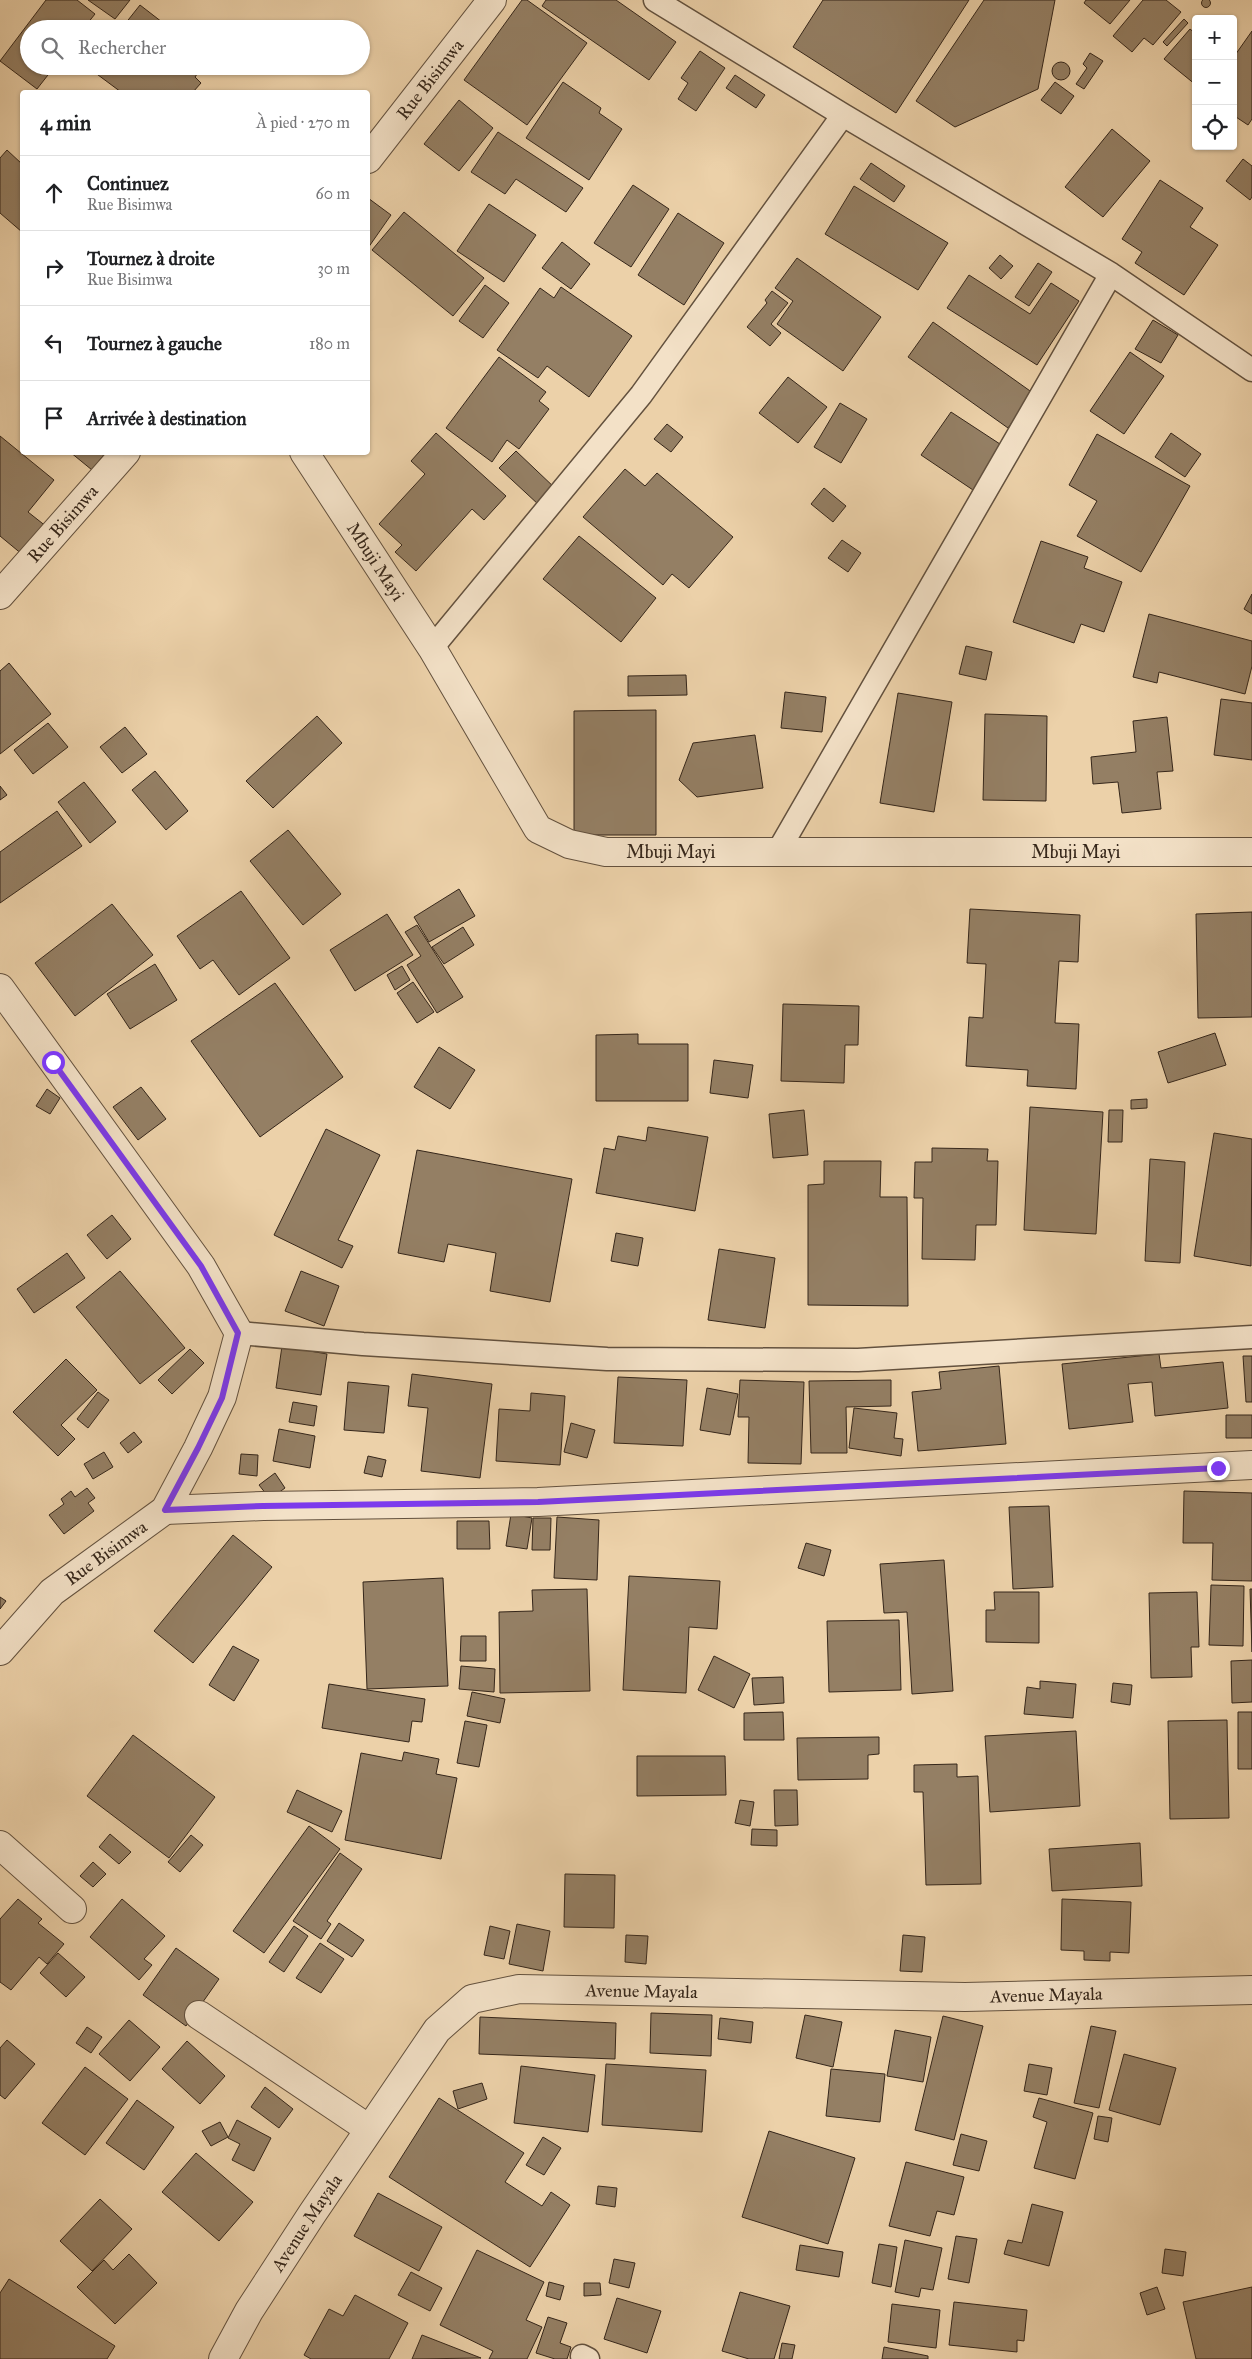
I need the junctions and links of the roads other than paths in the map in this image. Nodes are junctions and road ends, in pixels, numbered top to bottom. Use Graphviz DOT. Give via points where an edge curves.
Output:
graph roads {
  1 [pos="492,0"];
  2 [pos="655,0"];
  3 [pos="843,116"];
  4 [pos="370,156"];
  5 [pos="1111,274"];
  6 [pos="1252,370"];
  7 [pos="123,455"];
  8 [pos="306,455"];
  9 [pos="0,595"];
  10 [pos="432,648"];
  11 [pos="1252,852"];
  12 [pos="778,853"];
  13 [pos="0,988"];
  14 [pos="238,1333"];
  15 [pos="1252,1337"];
  16 [pos="1252,1465"];
  17 [pos="165,1510"];
  18 [pos="0,1652"];
  19 [pos="0,1845"];
  20 [pos="72,1909"];
  21 [pos="1252,1990"];
  22 [pos="200,2015"];
  23 [pos="369,2129"];
  24 [pos="223,2359"];
  1 -- 4 [label="street, Rue Bisimwa"];
  2 -- 3 [label="lane"];
  3 -- 5 [label="lane"];
  3 -- 10 [label="lane" via="641,395"];
  5 -- 6 [label="lane"];
  5 -- 12 [label="lane"];
  7 -- 9 [label="street, Rue Bisimwa"];
  8 -- 10 [label="street, Mbuji Mayi"];
  10 -- 12 [label="street, Mbuji Mayi" via="538,829 569,844 606,852"];
  11 -- 12 [label="street, Mbuji Mayi"];
  13 -- 14 [label="street" via="201,1266"];
  14 -- 15 [label="lane" via="606,1359 858,1360"];
  14 -- 17 [label="street, Rue Bisimwa" via="222,1398"];
  16 -- 17 [label="street" via="538,1502"];
  17 -- 18 [label="street, Rue Bisimwa" via="52,1592"];
  19 -- 20 [label="street"];
  21 -- 23 [label="street, Avenue Mayala" via="965,1997 519,1989 472,1999 437,2030"];
  22 -- 23 [label="street"];
  23 -- 24 [label="street, Avenue Mayala" via="249,2311"];
}
